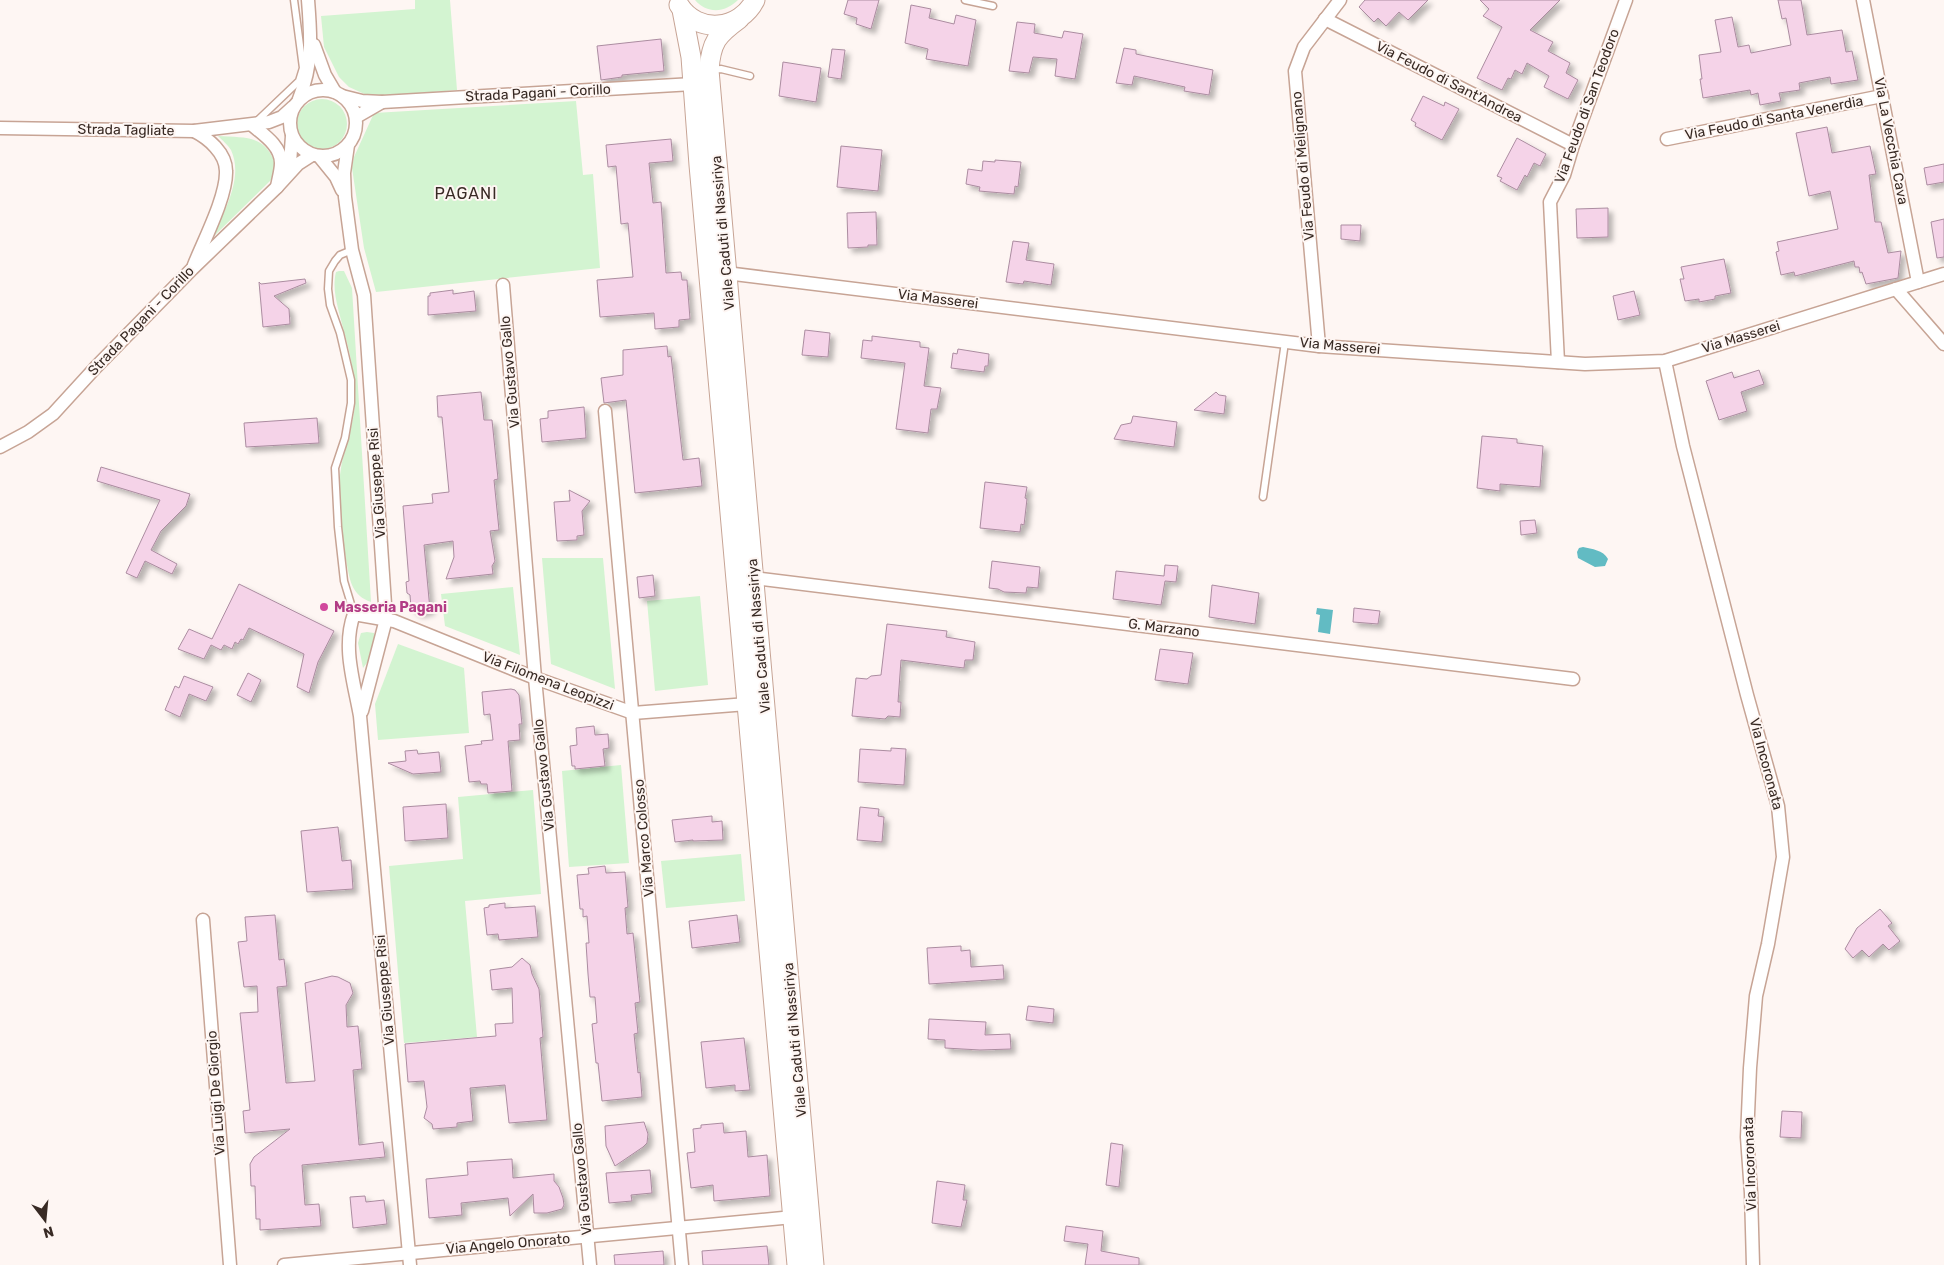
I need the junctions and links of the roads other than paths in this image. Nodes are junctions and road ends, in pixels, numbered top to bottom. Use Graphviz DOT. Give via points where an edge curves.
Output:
graph roads {
  1 [pos="294,0"];
  2 [pos="308,0"];
  3 [pos="755,0"];
  4 [pos="965,0"];
  5 [pos="1340,0"];
  6 [pos="1626,0"];
  7 [pos="1863,0"];
  8 [pos="679,5"];
  9 [pos="993,6"];
  10 [pos="739,19"];
  11 [pos="1325,19"];
  12 [pos="310,30"];
  13 [pos="709,70"];
  14 [pos="750,76"];
  15 [pos="693,84"];
  16 [pos="338,94"];
  17 [pos="1882,96"];
  18 [pos="382,102"];
  19 [pos="296,103"];
  20 [pos="356,117"];
  21 [pos="252,125"];
  22 [pos="0,128"];
  23 [pos="194,131"];
  24 [pos="292,136"];
  25 [pos="1667,139"];
  26 [pos="348,145"];
  27 [pos="1573,145"];
  28 [pos="316,156"];
  29 [pos="277,187"];
  30 [pos="345,197"];
  31 [pos="352,250"];
  32 [pos="192,269"];
  33 [pos="726,273"];
  34 [pos="1944,274"];
  35 [pos="1918,282"];
  36 [pos="503,285"];
  37 [pos="1896,289"];
  38 [pos="1285,342"];
  39 [pos="1944,344"];
  40 [pos="1319,346"];
  41 [pos="1665,361"];
  42 [pos="1558,362"];
  43 [pos="605,411"];
  44 [pos="0,447"];
  45 [pos="1263,497"];
  46 [pos="754,578"];
  47 [pos="354,614"];
  48 [pos="386,619"];
  49 [pos="535,678"];
  50 [pos="1573,679"];
  51 [pos="747,704"];
  52 [pos="633,713"];
  53 [pos="360,716"];
  54 [pos="203,920"];
  55 [pos="793,1217"];
  56 [pos="678,1228"];
  57 [pos="588,1236"];
  58 [pos="409,1259"];
  59 [pos="230,1265"];
  60 [pos="284,1265"];
  61 [pos="590,1265"];
  62 [pos="682,1265"];
  63 [pos="797,1265"];
  64 [pos="814,1265"];
  65 [pos="1754,1265"];
  1 -- 21 [label="lane" via="303,68 299,80"];
  2 -- 12 [label="street"];
  3 -- 10 [label="main road, Viale Caduti di Nassiriya"];
  4 -- 9 [label="lane"];
  5 -- 11 [label="street, Via Feudo di Melignano"];
  6 -- 27 [label="street, Via Feudo di San Teodoro"];
  7 -- 17 [label="street, Via La Vecchia Cava"];
  8 -- 10 [label="main road" via="699,22 709,25 729,24"];
  8 -- 15 [label="main road, Viale Caduti di Nassiriya" via="691,57"];
  10 -- 13 [label="main road, Viale Caduti di Nassiriya" via="713,44"];
  11 -- 27 [label="street, Via Feudo di Sant'Andrea"];
  11 -- 40 [label="street, Via Feudo di Melignano" via="1304,47 1295,71"];
  12 -- 16 [label="street" via="317,56"];
  12 -- 19 [label="street" via="309,67"];
  13 -- 14 [label="lane"];
  13 -- 33 [label="main road, Viale Caduti di Nassiriya"];
  15 -- 18 [label="street, Strada Pagani - Corillo"];
  15 -- 51 [label="main road, Viale Caduti di Nassiriya"];
  16 -- 18 [label="street, Strada Pagani - Corillo" via="362,101"];
  16 -- 19 [label="street, Strada Pagani - Corillo" via="316,90"];
  16 -- 20 [label="street" via="353,109"];
  17 -- 25 [label="street, Via Feudo di Santa Venerdia"];
  17 -- 35 [label="street, Via La Vecchia Cava"];
  18 -- 20 [label="street, Strada Pagani - Corillo"];
  19 -- 21 [label="street, Strada Tagliate" via="282,118"];
  19 -- 24 [label="street, Strada Pagani - Corillo" via="290,116"];
  20 -- 26 [label="street" via="356,127"];
  21 -- 23 [label="street, Strada Tagliate"];
  21 -- 29 [label="street" via="278,151 281,162"];
  22 -- 23 [label="street, Strada Tagliate"];
  23 -- 32 [label="street" via="216,148 227,170 224,190"];
  24 -- 28 [label="street" via="296,144"];
  24 -- 29 [label="street, Strada Pagani - Corillo" via="290,163"];
  26 -- 28 [label="street, Strada Pagani - Corillo" via="330,156"];
  26 -- 30 [label="street, Via Giuseppe Risi"];
  27 -- 42 [label="street, Via Feudo di San Teodoro" via="1564,175 1550,202"];
  28 -- 29 [label="street, Strada Pagani - Corillo" via="298,164"];
  28 -- 30 [label="street, Via Giuseppe Risi" via="336,177"];
  29 -- 32 [label="street, Strada Pagani - Corillo"];
  30 -- 31 [label="street, Via Giuseppe Risi"];
  31 -- 47 [label="lane, Via Giuseppe Risi" via="335,261 329,271 328,289 351,380 351,403 336,468 336,487 344,581"];
  31 -- 48 [label="street, Via Giuseppe Risi" via="364,295"];
  32 -- 44 [label="street, Strada Pagani - Corillo" via="53,414"];
  33 -- 38 [label="street, Via Masserei"];
  33 -- 46 [label="main road, Viale Caduti di Nassiriya"];
  34 -- 35 [label="street, Via Masserei"];
  35 -- 37 [label="street, Via Masserei"];
  36 -- 49 [label="street, Via Gustavo Gallo"];
  37 -- 39 [label="street"];
  37 -- 41 [label="street, Via Masserei"];
  38 -- 40 [label="street, Via Masserei"];
  38 -- 45 [label="lane"];
  40 -- 42 [label="street, Via Masserei"];
  41 -- 42 [label="street, Via Masserei"];
  41 -- 65 [label="street, Via Incoronata" via="1683,446 1778,806 1783,858 1756,996 1750,1068 1747,1137"];
  43 -- 52 [label="street, Via Marco Colosso"];
  46 -- 50 [label="street, G. Marzano"];
  46 -- 64 [label="main road, Viale Caduti di Nassiriya"];
  47 -- 48 [label="street, Via Filomena Leopizzi"];
  47 -- 53 [label="street, Via Giuseppe Risi" via="348,647"];
  48 -- 49 [label="street, Via Filomena Leopizzi"];
  48 -- 53 [label="street, Via Giuseppe Risi"];
  49 -- 52 [label="street, Via Filomena Leopizzi"];
  49 -- 57 [label="street, Via Gustavo Gallo"];
  51 -- 52 [label="street, Via Filomena Leopizzi"];
  51 -- 55 [label="main road, Viale Caduti di Nassiriya"];
  52 -- 56 [label="street, Via Marco Colosso"];
  53 -- 58 [label="street, Via Giuseppe Risi"];
  54 -- 59 [label="street, Via Luigi De Giorgio"];
  55 -- 56 [label="street, Via Angelo Onorato"];
  55 -- 63 [label="main road, Viale Caduti di Nassiriya"];
  56 -- 57 [label="street, Via Angelo Onorato"];
  56 -- 62 [label="street, Via Marco Colosso"];
  57 -- 58 [label="street, Via Angelo Onorato"];
  57 -- 61 [label="street, Via Gustavo Gallo"];
  58 -- 60 [label="street, Via Angelo Onorato"];
}
